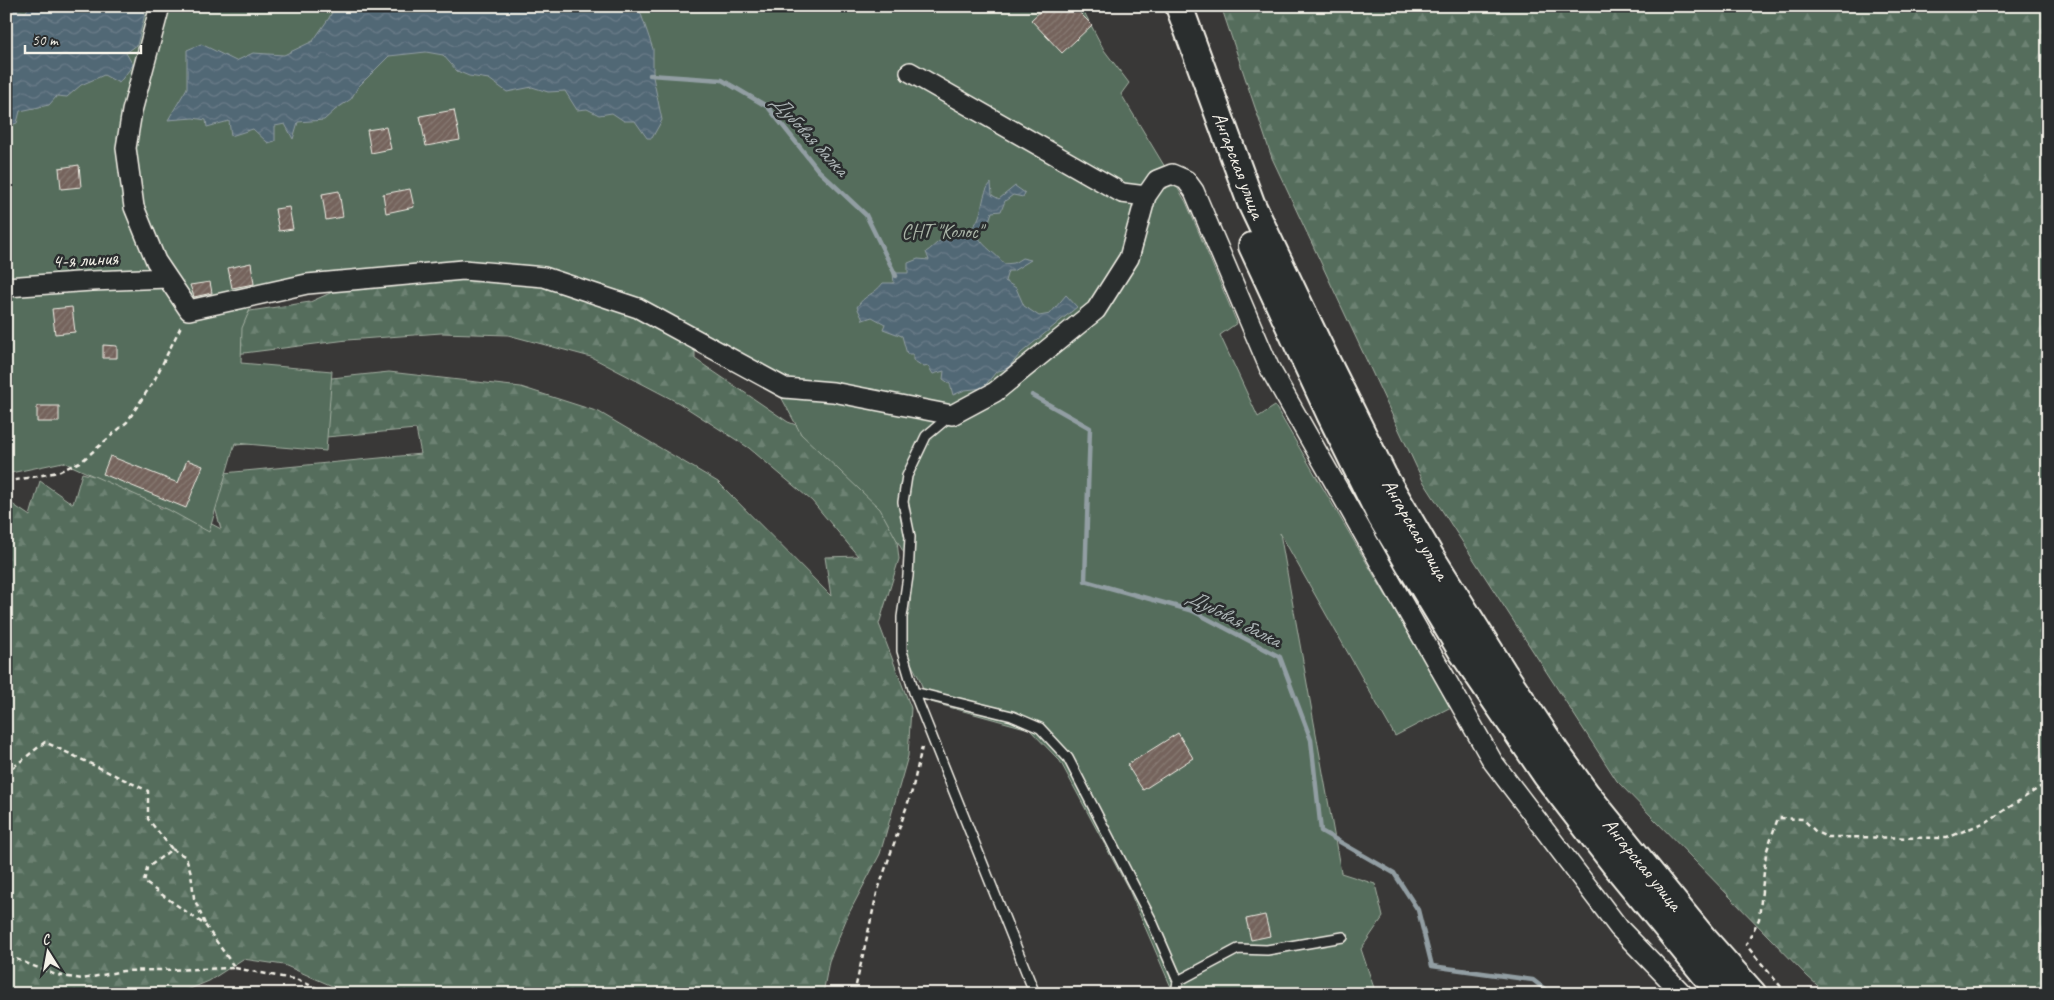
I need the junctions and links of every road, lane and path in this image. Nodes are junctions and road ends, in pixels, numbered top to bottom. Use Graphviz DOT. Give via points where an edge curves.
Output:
graph roads {
  1 [pos="160,6"];
  2 [pos="1163,6"];
  3 [pos="1179,6"];
  4 [pos="910,72"];
  5 [pos="1146,196"];
  6 [pos="167,278"];
  7 [pos="6,287"];
  8 [pos="189,310"];
  9 [pos="952,415"];
  10 [pos="6,482"];
  11 [pos="914,692"];
  12 [pos="928,725"];
  13 [pos="6,773"];
  14 [pos="2048,782"];
  15 [pos="172,849"];
  16 [pos="206,925"];
  17 [pos="1343,937"];
  18 [pos="6,955"];
  19 [pos="235,968"];
  20 [pos="1178,981"];
  21 [pos="330,994"];
  22 [pos="854,994"];
  23 [pos="1035,994"];
  24 [pos="1176,994"];
  25 [pos="1684,994"];
  26 [pos="1721,994"];
  27 [pos="1753,994"];
  28 [pos="1787,994"];
  1 -- 6 [label="street" via="132,111 126,148 134,207 156,261"];
  2 -- 26 [label="main road, Ангарская улица" via="1233,204 1381,517 1463,653 1546,775"];
  3 -- 27 [label="main road, Ангарская улица" via="1252,203 1383,474 1431,557 1508,680 1587,795 1702,938"];
  4 -- 5 [label="street" via="1122,193"];
  5 -- 9 [label="street" via="1129,258 1096,310 995,392"];
  5 -- 25 [label="street" via="1156,180 1172,174 1186,180 1194,191 1269,367 1493,762 1619,928"];
  6 -- 7 [label="street, 4-я линия"];
  6 -- 8 [label="street"];
  8 -- 9 [label="street" via="307,284 443,271 544,277 638,308 785,388 833,392"];
  8 -- 10 [label="path" via="155,379 127,422 82,461 58,472"];
  9 -- 11 [label="lane" via="926,436 907,476 903,502 910,537 902,651"];
  11 -- 12 [label="lane"];
  11 -- 20 [label="lane" via="1012,716 1040,728 1068,758 1151,920"];
  12 -- 22 [label="path" via="912,791 877,893"];
  12 -- 23 [label="lane"];
  13 -- 15 [label="path" via="45,742 148,791 148,819"];
  14 -- 28 [label="path" via="1988,821 1947,838 1827,837 1816,832 1803,819 1778,818 1766,853 1759,918 1746,945"];
  15 -- 16 [label="path" via="186,857 194,898"];
  15 -- 16 [label="path" via="147,868 144,882"];
  16 -- 19 [label="path"];
  17 -- 20 [label="lane" via="1267,950 1238,949"];
  18 -- 19 [label="path" via="56,975 82,979 124,970"];
  19 -- 21 [label="path" via="298,980"];
  20 -- 24 [label="lane"];
}
